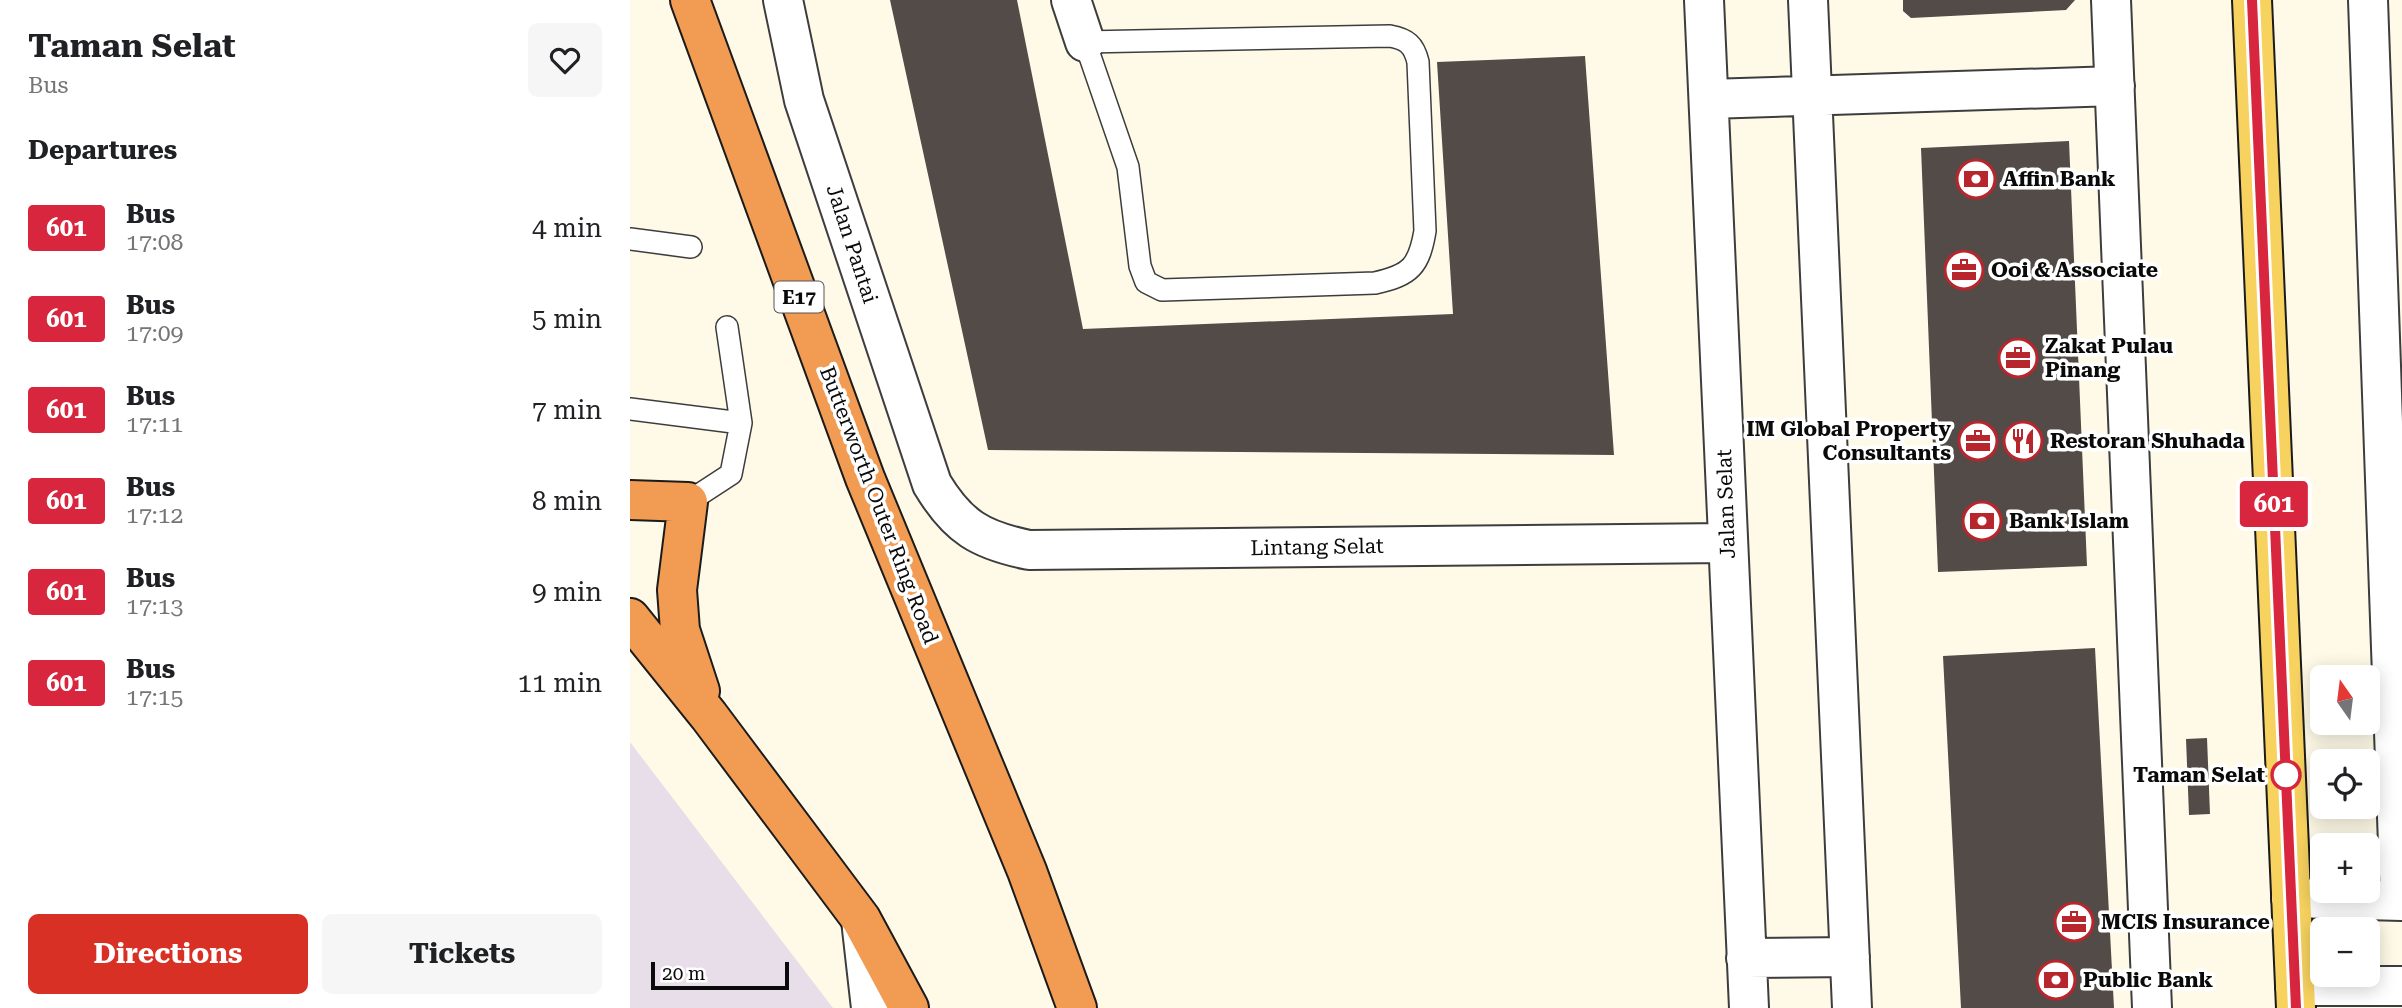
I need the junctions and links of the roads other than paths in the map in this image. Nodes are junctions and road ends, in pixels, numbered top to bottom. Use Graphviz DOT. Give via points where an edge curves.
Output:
graph roads {
  1 [pos="690,0"];
  2 [pos="783,0"];
  3 [pos="1071,0"];
  4 [pos="1703,0"];
  5 [pos="1808,0"];
  6 [pos="2111,0"];
  7 [pos="2252,0"];
  8 [pos="2368,0"];
  9 [pos="1086,42"];
  10 [pos="2115,86"];
  11 [pos="1812,96"];
  12 [pos="1709,99"];
  13 [pos="630,239"];
  14 [pos="691,247"];
  15 [pos="727,327"];
  16 [pos="630,409"];
  17 [pos="741,424"];
  18 [pos="932,484"];
  19 [pos="630,500"];
  20 [pos="688,502"];
  21 [pos="1727,543"];
  22 [pos="630,618"];
  23 [pos="709,716"];
  24 [pos="2291,898"];
  25 [pos="2401,901"];
  26 [pos="861,919"];
  27 [pos="1850,957"];
  28 [pos="1746,958"];
  29 [pos="2401,993"];
  30 [pos="2295,997"];
  31 [pos="872,1008"];
  32 [pos="909,1008"];
  33 [pos="1077,1008"];
  34 [pos="1749,1008"];
  35 [pos="1852,1008"];
  36 [pos="2152,1008"];
  1 -- 33 [label="highway, Butterworth Outer Ring Road / E17" via="865,478 1027,871"];
  2 -- 18 [label="street, Jalan Pantai" via="804,100"];
  3 -- 9 [label="street"];
  4 -- 12 [label="street, Jalan Selat"];
  5 -- 11 [label="street"];
  6 -- 10 [label="street"];
  7 -- 24 [label="main road"];
  8 -- 25 [label="street"];
  9 -- 9 [label="lane" via="1390,36 1409,42 1418,62 1425,231 1412,269 1375,283 1153,288 1140,266 1128,167"];
  10 -- 11 [label="street"];
  10 -- 36 [label="street"];
  11 -- 12 [label="street"];
  11 -- 27 [label="street"];
  12 -- 21 [label="street, Jalan Selat"];
  13 -- 14 [label="lane"];
  15 -- 17 [label="lane"];
  16 -- 17 [label="lane"];
  17 -- 20 [label="lane" via="732,474"];
  18 -- 21 [label="street, Lintang Selat" via="948,510 967,528 996,543 1029,550"];
  19 -- 20 [label="highway"];
  20 -- 23 [label="highway" via="677,590 680,630"];
  21 -- 28 [label="street, Jalan Selat"];
  22 -- 23 [label="highway"];
  23 -- 26 [label="highway"];
  24 -- 25 [label="street"];
  24 -- 30 [label="main road"];
  26 -- 31 [label="street"];
  26 -- 32 [label="highway"];
  27 -- 28 [label="street"];
  27 -- 35 [label="street"];
  28 -- 34 [label="street, Jalan Selat"];
  29 -- 30 [label="street"];
}
